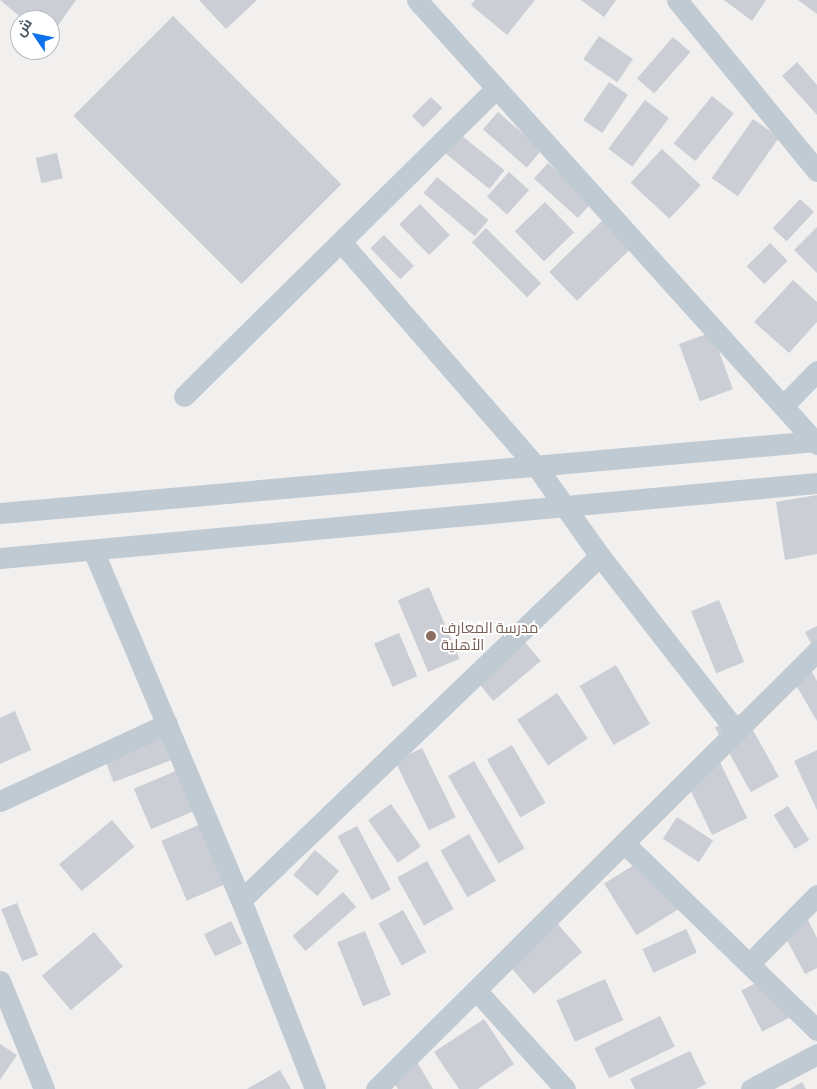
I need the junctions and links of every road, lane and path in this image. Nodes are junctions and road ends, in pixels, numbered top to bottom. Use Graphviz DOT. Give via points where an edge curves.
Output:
graph roads {
  1 [pos="417,0"];
  2 [pos="677,0"];
  3 [pos="496,88"];
  4 [pos="817,171"];
  5 [pos="341,242"];
  6 [pos="817,371"];
  7 [pos="184,396"];
  8 [pos="783,406"];
  9 [pos="816,442"];
  10 [pos="536,466"];
  11 [pos="817,484"];
  12 [pos="565,506"];
  13 [pos="0,513"];
  14 [pos="93,550"];
  15 [pos="600,556"];
  16 [pos="0,558"];
  17 [pos="817,651"];
  18 [pos="167,724"];
  19 [pos="736,731"];
  20 [pos="0,801"];
  21 [pos="624,843"];
  22 [pos="817,895"];
  23 [pos="241,900"];
  24 [pos="749,964"];
  25 [pos="0,981"];
  26 [pos="476,990"];
  27 [pos="817,1030"];
  28 [pos="817,1054"];
  29 [pos="44,1089"];
  30 [pos="314,1089"];
  31 [pos="376,1089"];
  32 [pos="565,1089"];
  33 [pos="751,1089"];
  1 -- 3 [label="street"];
  2 -- 4 [label="street"];
  3 -- 5 [label="street"];
  3 -- 8 [label="street"];
  5 -- 7 [label="street"];
  5 -- 10 [label="street"];
  6 -- 8 [label="street"];
  8 -- 9 [label="street"];
  9 -- 10 [label="street"];
  10 -- 12 [label="street"];
  10 -- 13 [label="street"];
  11 -- 12 [label="street"];
  12 -- 14 [label="street"];
  12 -- 15 [label="street"];
  14 -- 16 [label="street"];
  14 -- 18 [label="street"];
  15 -- 19 [label="street"];
  15 -- 23 [label="street"];
  17 -- 19 [label="street"];
  18 -- 20 [label="street"];
  18 -- 23 [label="street"];
  19 -- 21 [label="street"];
  21 -- 24 [label="street"];
  21 -- 26 [label="street"];
  22 -- 24 [label="street"];
  23 -- 30 [label="street"];
  24 -- 27 [label="street"];
  25 -- 29 [label="street"];
  26 -- 31 [label="street"];
  26 -- 32 [label="street"];
  28 -- 33 [label="street"];
}
